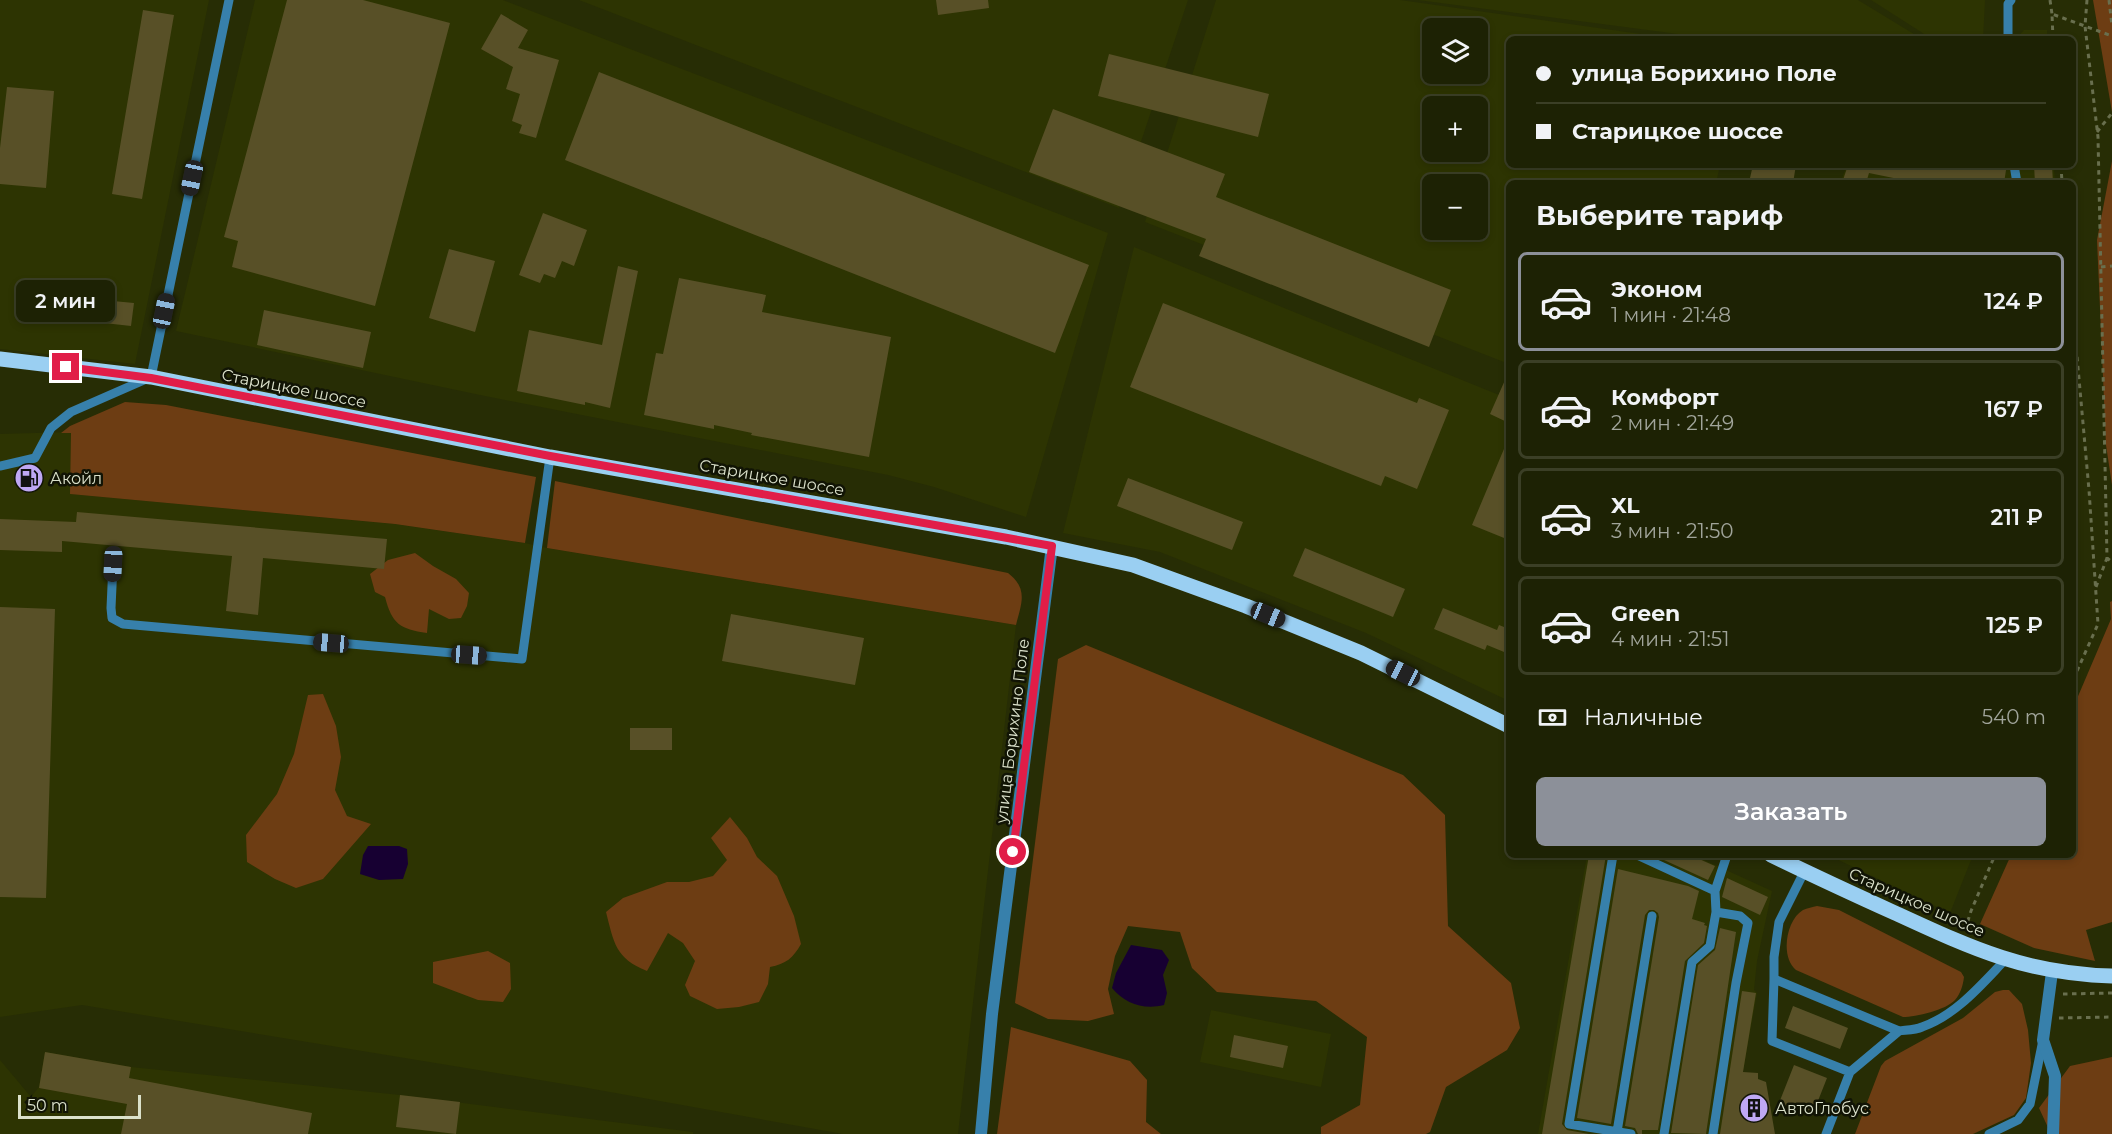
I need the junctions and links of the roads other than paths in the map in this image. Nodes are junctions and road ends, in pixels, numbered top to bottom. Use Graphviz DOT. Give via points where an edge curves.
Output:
graph roads {
  1 [pos="229,0"];
  2 [pos="2011,0"];
  3 [pos="2008,36"];
  4 [pos="0,359"];
  5 [pos="151,378"];
  6 [pos="550,456"];
  7 [pos="0,466"];
  8 [pos="1052,546"];
  9 [pos="113,564"];
  10 [pos="1506,724"];
  11 [pos="1613,858"];
  12 [pos="1644,858"];
  13 [pos="1725,858"];
  14 [pos="1777,858"];
  15 [pos="1804,872"];
  16 [pos="1715,891"];
  17 [pos="1716,912"];
  18 [pos="1652,916"];
  19 [pos="2005,960"];
  20 [pos="2052,972"];
  21 [pos="2112,976"];
  22 [pos="1774,979"];
  23 [pos="1899,1031"];
  24 [pos="2043,1040"];
  25 [pos="1850,1072"];
  26 [pos="1617,1132"];
  27 [pos="981,1134"];
  28 [pos="1631,1134"];
  29 [pos="1664,1134"];
  30 [pos="1713,1134"];
  31 [pos="1826,1134"];
  32 [pos="1989,1134"];
  33 [pos="2053,1134"];
  1 -- 5 [label="lane"];
  2 -- 3 [label="lane"];
  4 -- 5 [label="main road, Старицкое шоссе"];
  5 -- 6 [label="main road, Старицкое шоссе"];
  5 -- 7 [label="lane" via="70,412 51,428 35,458"];
  6 -- 8 [label="main road, Старицкое шоссе"];
  6 -- 9 [label="lane" via="522,659 123,624 112,618"];
  8 -- 10 [label="main road, Старицкое шоссе" via="1133,565 1246,606 1361,652"];
  8 -- 27 [label="street, улица Борихино Поле" via="992,1014"];
  11 -- 26 [label="lane" via="1569,1124"];
  12 -- 16 [label="lane"];
  13 -- 16 [label="lane"];
  14 -- 15 [label="main road, Старицкое шоссе"];
  15 -- 19 [label="main road, Старицкое шоссе"];
  15 -- 22 [label="lane" via="1779,922"];
  16 -- 17 [label="lane"];
  17 -- 29 [label="lane" via="1710,946 1692,962"];
  17 -- 30 [label="lane" via="1740,916 1748,923"];
  18 -- 26 [label="lane"];
  19 -- 20 [label="main road, Старицкое шоссе"];
  19 -- 23 [label="lane" via="1966,1000 1943,1017 1921,1028"];
  20 -- 21 [label="main road, Старицкое шоссе"];
  20 -- 24 [label="street"];
  22 -- 23 [label="lane"];
  22 -- 25 [label="lane" via="1772,1041"];
  23 -- 25 [label="lane"];
  24 -- 32 [label="lane" via="2030,1104 2018,1120"];
  24 -- 33 [label="street" via="2055,1076"];
  25 -- 31 [label="lane"];
  26 -- 28 [label="lane"];
}
